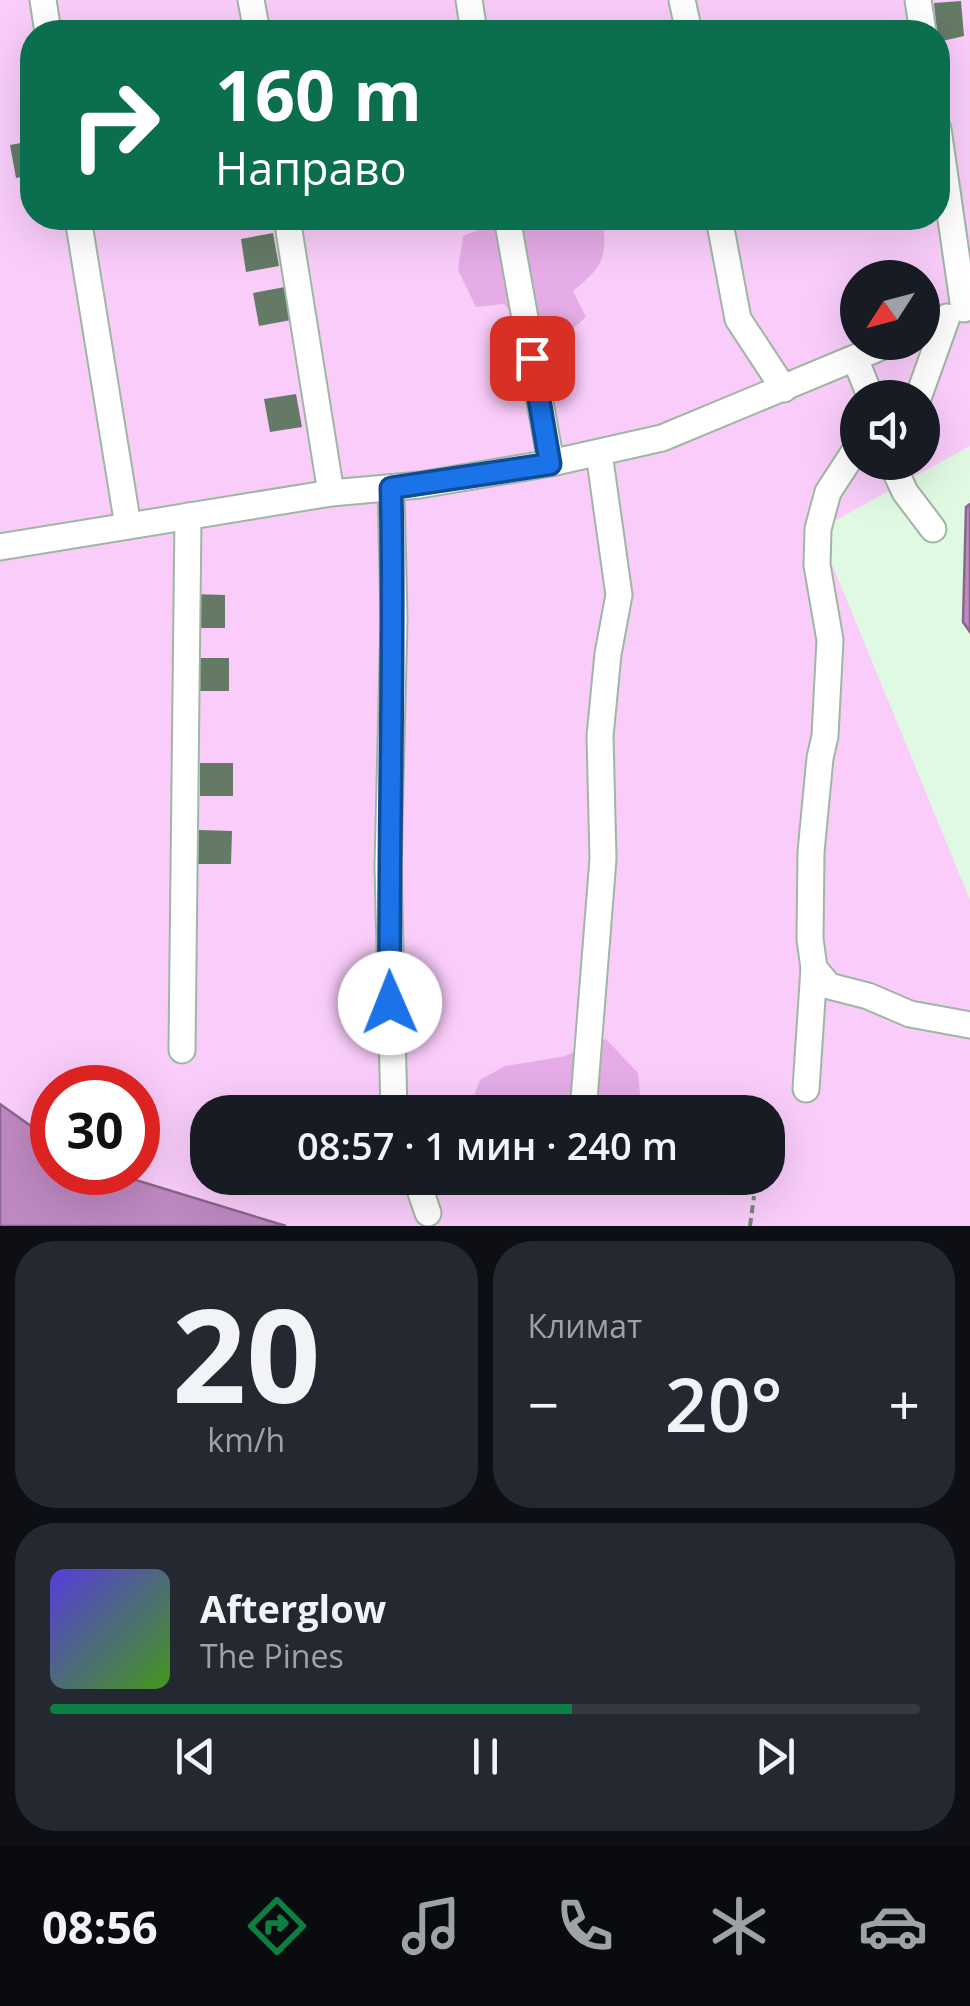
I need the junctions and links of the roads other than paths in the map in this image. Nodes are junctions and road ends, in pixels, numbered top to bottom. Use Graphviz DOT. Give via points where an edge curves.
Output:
graph roads {
  1 [pos="950,176"];
  2 [pos="961,219"];
  3 [pos="80,230"];
  4 [pos="288,230"];
  5 [pos="509,230"];
  6 [pos="721,230"];
  7 [pos="960,310"];
  8 [pos="856,360"];
  9 [pos="864,380"];
  10 [pos="927,380"];
  11 [pos="784,389"];
  12 [pos="599,453"];
  13 [pos="550,464"];
  14 [pos="840,474"];
  15 [pos="899,480"];
  16 [pos="391,488"];
  17 [pos="331,493"];
  18 [pos="188,516"];
  19 [pos="128,526"];
  20 [pos="934,528"];
  21 [pos="0,546"];
  22 [pos="814,968"];
  23 [pos="970,1025"];
  24 [pos="182,1050"];
  25 [pos="806,1088"];
  26 [pos="394,1095"];
  27 [pos="584,1095"];
  28 [pos="422,1195"];
  29 [pos="428,1213"];
  1 -- 2 [label="street"];
  2 -- 7 [label="street"];
  3 -- 19 [label="street"];
  4 -- 17 [label="street"];
  5 -- 13 [label="street"];
  6 -- 11 [label="street" via="738,319"];
  7 -- 10 [label="street"];
  8 -- 9 [label="street"];
  8 -- 11 [label="street"];
  11 -- 12 [label="street" via="662,438"];
  12 -- 13 [label="street"];
  12 -- 27 [label="street" via="619,595 600,736 603,859"];
  13 -- 16 [label="street"];
  14 -- 22 [label="street" via="818,529 830,640 811,852"];
  15 -- 20 [label="street"];
  16 -- 17 [label="street"];
  16 -- 26 [label="street"];
  17 -- 18 [label="street"];
  18 -- 19 [label="street"];
  18 -- 24 [label="street"];
  19 -- 21 [label="street"];
  22 -- 23 [label="street" via="829,986 910,1014"];
  22 -- 25 [label="street"];
  28 -- 29 [label="street"];
}
